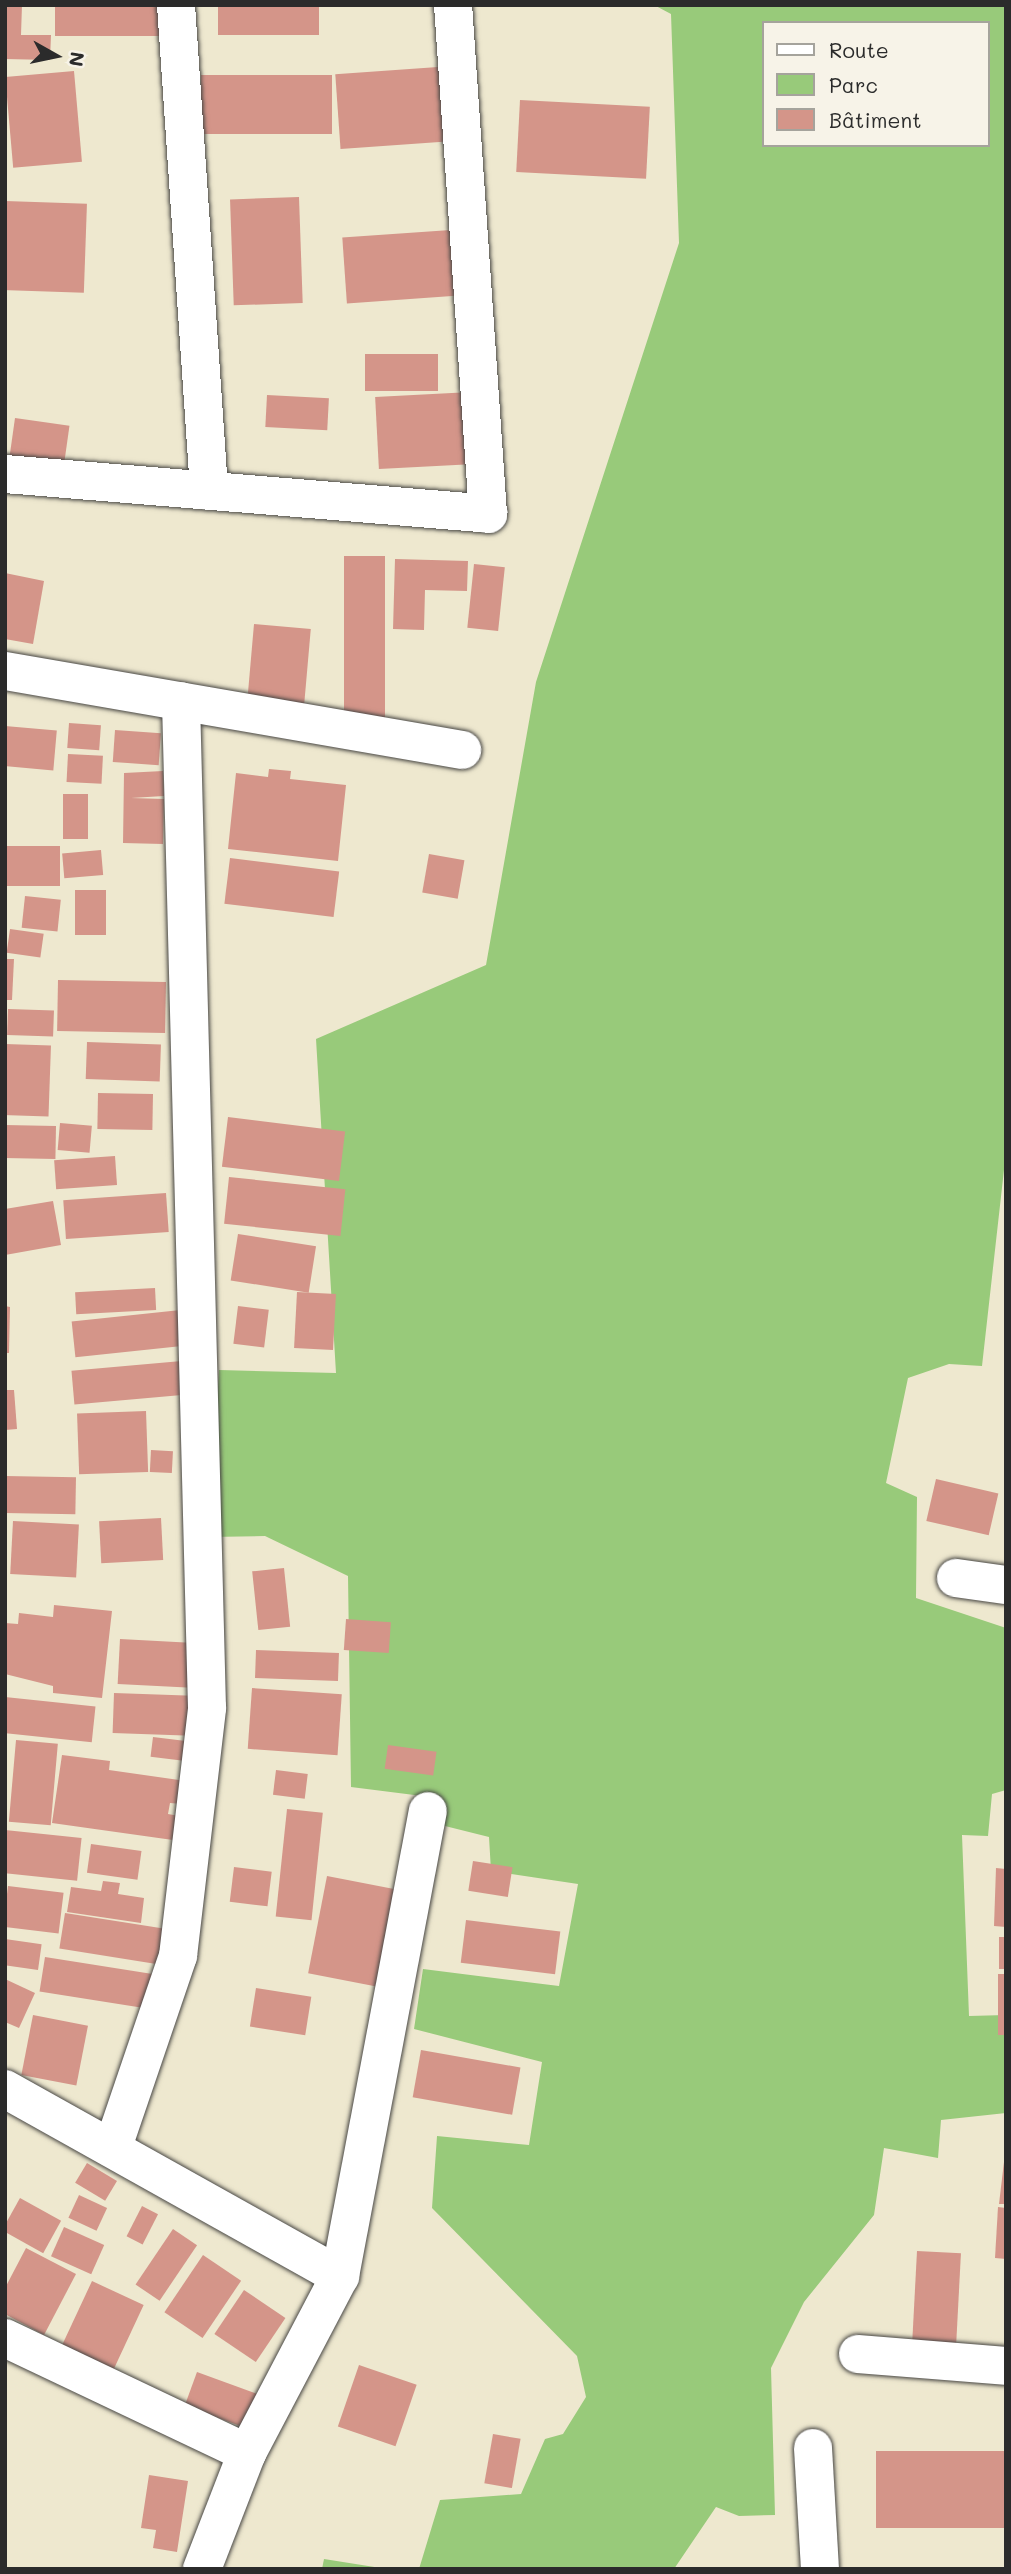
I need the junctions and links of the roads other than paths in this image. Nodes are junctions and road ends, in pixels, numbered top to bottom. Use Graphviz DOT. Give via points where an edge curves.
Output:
graph roads {
  1 [pos="176,5"];
  2 [pos="453,5"];
  3 [pos="5,474"];
  4 [pos="209,491"];
  5 [pos="5,671"];
  6 [pos="181,701"];
  7 [pos="462,750"];
  8 [pos="956,1578"];
  9 [pos="1006,1584"];
  10 [pos="428,1811"];
  11 [pos="5,2089"];
  12 [pos="114,2144"];
  13 [pos="340,2276"];
  14 [pos="5,2338"];
  15 [pos="858,2354"];
  16 [pos="1006,2366"];
  17 [pos="813,2448"];
  18 [pos="247,2453"];
  19 [pos="202,2569"];
  20 [pos="820,2569"];
  1 -- 4 [label="street"];
  2 -- 4 [label="street" via="488,514"];
  3 -- 4 [label="street"];
  5 -- 6 [label="street"];
  6 -- 7 [label="street"];
  6 -- 12 [label="street" via="207,1708 178,1956"];
  8 -- 9 [label="street"];
  10 -- 13 [label="street"];
  11 -- 12 [label="street"];
  12 -- 13 [label="street"];
  13 -- 18 [label="street"];
  14 -- 18 [label="street"];
  15 -- 16 [label="street"];
  17 -- 20 [label="street"];
  18 -- 19 [label="street"];
}
